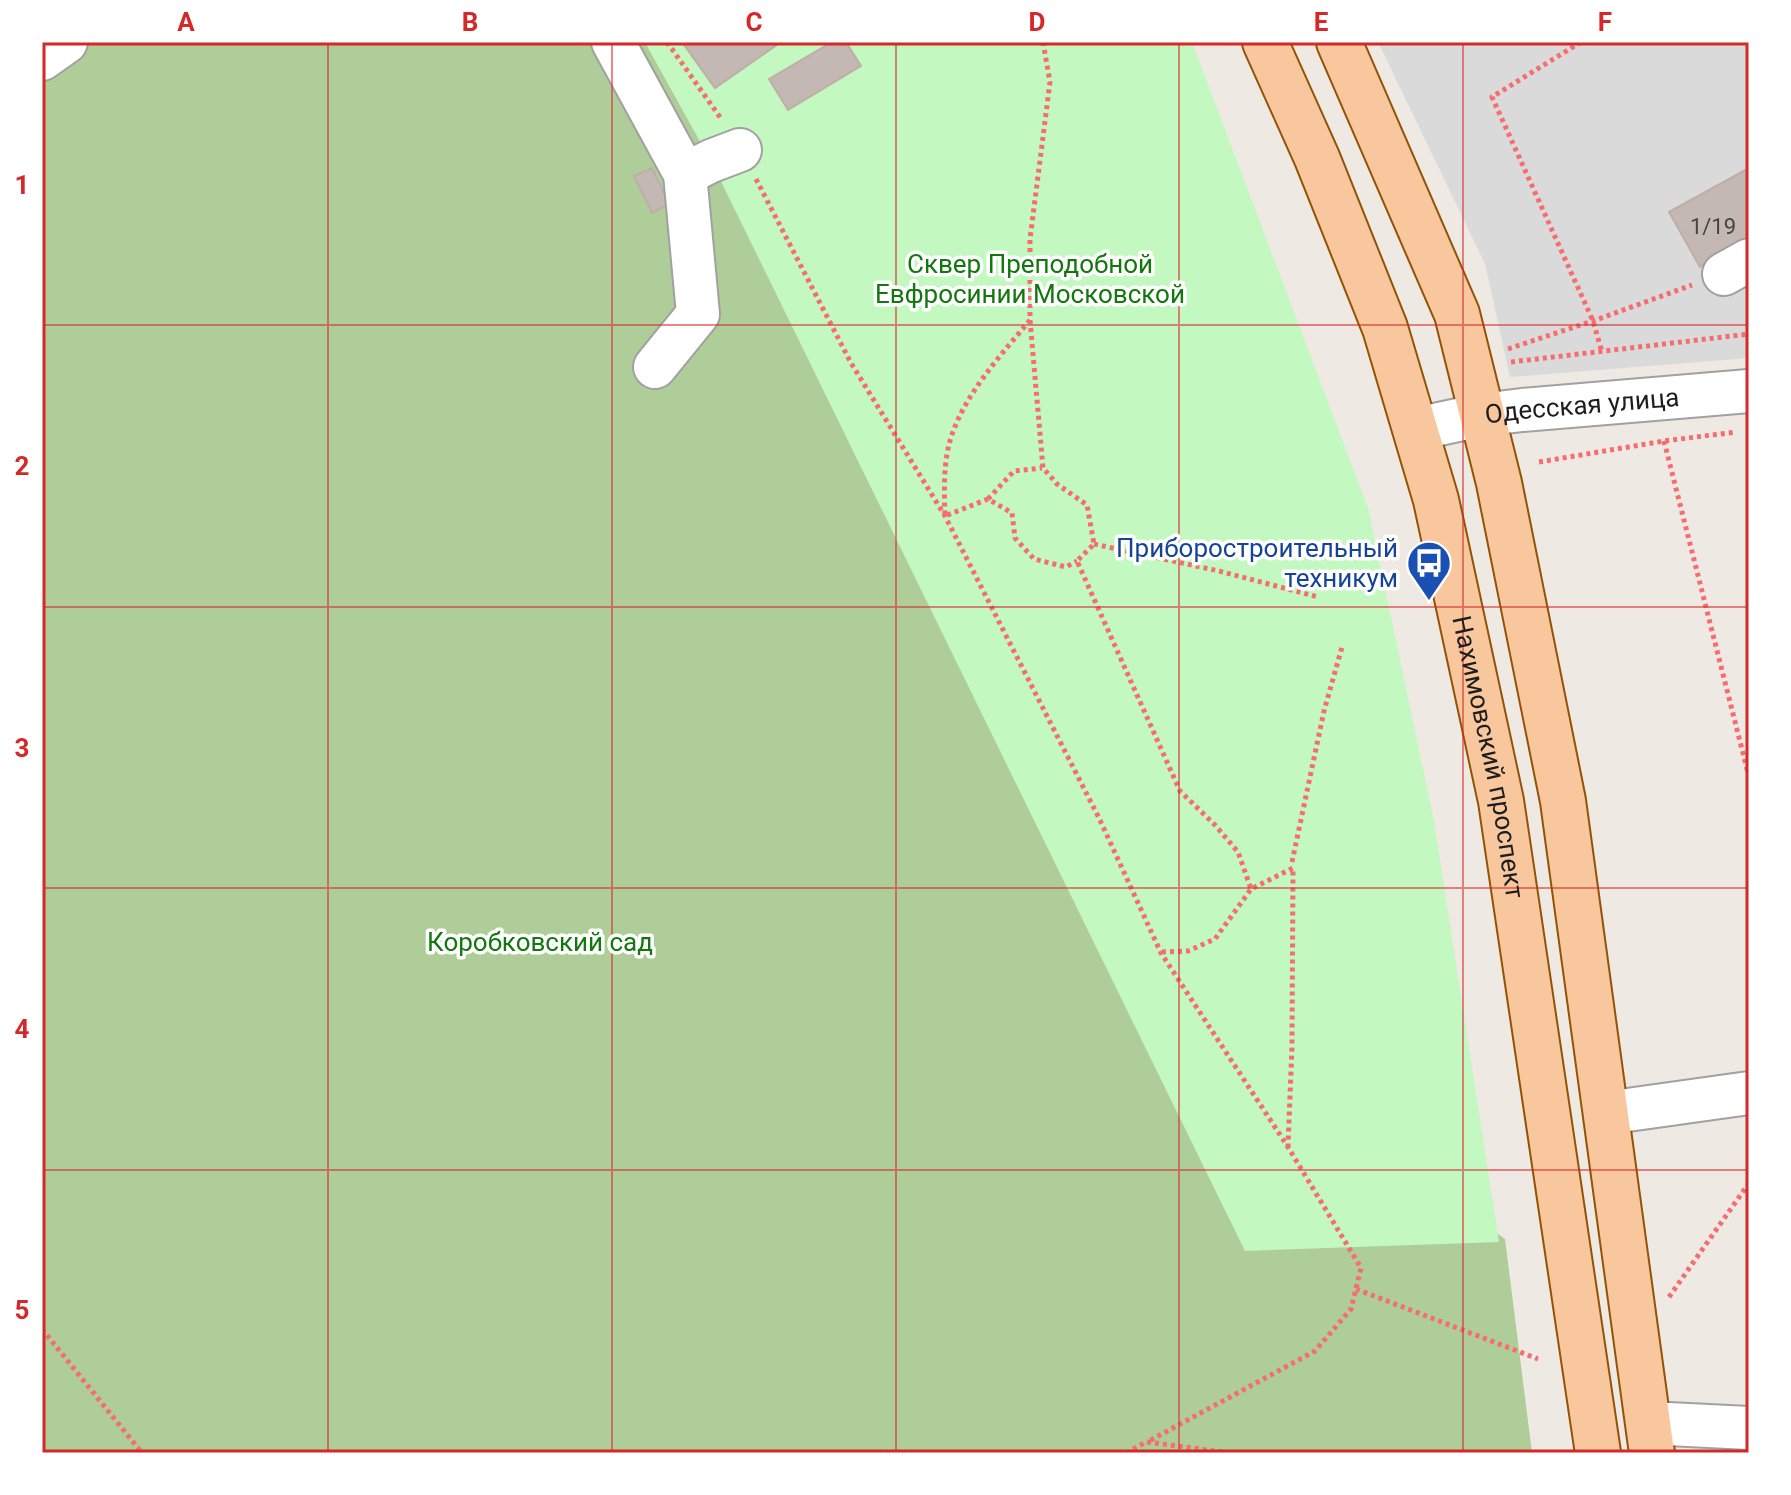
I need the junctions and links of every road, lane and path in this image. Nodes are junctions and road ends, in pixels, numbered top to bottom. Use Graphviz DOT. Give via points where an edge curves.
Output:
graph roads {
  1 [pos="66,42"];
  2 [pos="613,42"];
  3 [pos="667,42"];
  4 [pos="1043,42"];
  5 [pos="1265,42"];
  6 [pos="1339,42"];
  7 [pos="1581,42"];
  8 [pos="42,59"];
  9 [pos="731,136"];
  10 [pos="685,174"];
  11 [pos="1736,267"];
  12 [pos="1030,320"];
  13 [pos="1593,321"];
  14 [pos="1749,334"];
  15 [pos="1508,349"];
  16 [pos="1602,352"];
  17 [pos="1511,362"];
  18 [pos="655,367"];
  19 [pos="1749,391"];
  20 [pos="1481,415"];
  21 [pos="1416,429"];
  22 [pos="1749,430"];
  23 [pos="1664,441"];
  24 [pos="1539,462"];
  25 [pos="1043,468"];
  26 [pos="988,499"];
  27 [pos="945,516"];
  28 [pos="1094,544"];
  29 [pos="1077,561"];
  30 [pos="1318,597"];
  31 [pos="1342,647"];
  32 [pos="1749,777"];
  33 [pos="1292,862"];
  34 [pos="1251,889"];
  35 [pos="1161,953"];
  36 [pos="1749,1093"];
  37 [pos="1606,1113"];
  38 [pos="1288,1147"];
  39 [pos="1749,1183"];
  40 [pos="1356,1289"];
  41 [pos="1664,1304"];
  42 [pos="42,1329"];
  43 [pos="1538,1359"];
  44 [pos="1749,1428"];
  45 [pos="1650,1438"];
  46 [pos="1147,1442"];
  47 [pos="142,1453"];
  48 [pos="1126,1453"];
  49 [pos="1230,1453"];
  50 [pos="1598,1453"];
  1 -- 8 [label="street"];
  2 -- 10 [label="street"];
  3 -- 9 [label="path"];
  4 -- 12 [label="path" via="1050,82 1030,239"];
  5 -- 21 [label="main road, Нахимовский проспект" via="1385,328"];
  6 -- 20 [label="main road" via="1457,314"];
  7 -- 13 [label="path" via="1492,97"];
  9 -- 10 [label="street" via="711,161"];
  9 -- 27 [label="path" via="851,363"];
  10 -- 18 [label="street" via="698,314"];
  11 -- 13 [label="path"];
  12 -- 25 [label="path"];
  12 -- 27 [label="path" via="975,389 953,430 944,474"];
  13 -- 15 [label="path"];
  13 -- 16 [label="path"];
  14 -- 16 [label="path"];
  16 -- 17 [label="path"];
  19 -- 20 [label="street, Одесская улица"];
  20 -- 21 [label="street, Одесская улица"];
  20 -- 37 [label="main road" via="1563,801"];
  21 -- 50 [label="main road, Нахимовский проспект" via="1501,801"];
  22 -- 23 [label="path"];
  23 -- 24 [label="path"];
  23 -- 32 [label="path"];
  25 -- 26 [label="path" via="1014,471"];
  25 -- 28 [label="path" via="1087,505"];
  26 -- 27 [label="path"];
  26 -- 29 [label="path" via="1012,513 1015,538 1034,559 1066,567"];
  27 -- 35 [label="path" via="1092,804"];
  28 -- 29 [label="path"];
  28 -- 30 [label="path"];
  29 -- 34 [label="path" via="1180,791 1238,852"];
  31 -- 33 [label="path"];
  34 -- 35 [label="path" via="1215,939 1188,951"];
  34 -- 38 [label="path" via="1293,868"];
  35 -- 38 [label="path"];
  36 -- 37 [label="street"];
  37 -- 45 [label="main road"];
  38 -- 40 [label="path" via="1361,1268"];
  39 -- 41 [label="path"];
  40 -- 43 [label="path"];
  40 -- 46 [label="path" via="1351,1309 1315,1351"];
  42 -- 47 [label="path"];
  44 -- 45 [label="street"];
  46 -- 48 [label="path"];
  46 -- 49 [label="path"];
}
